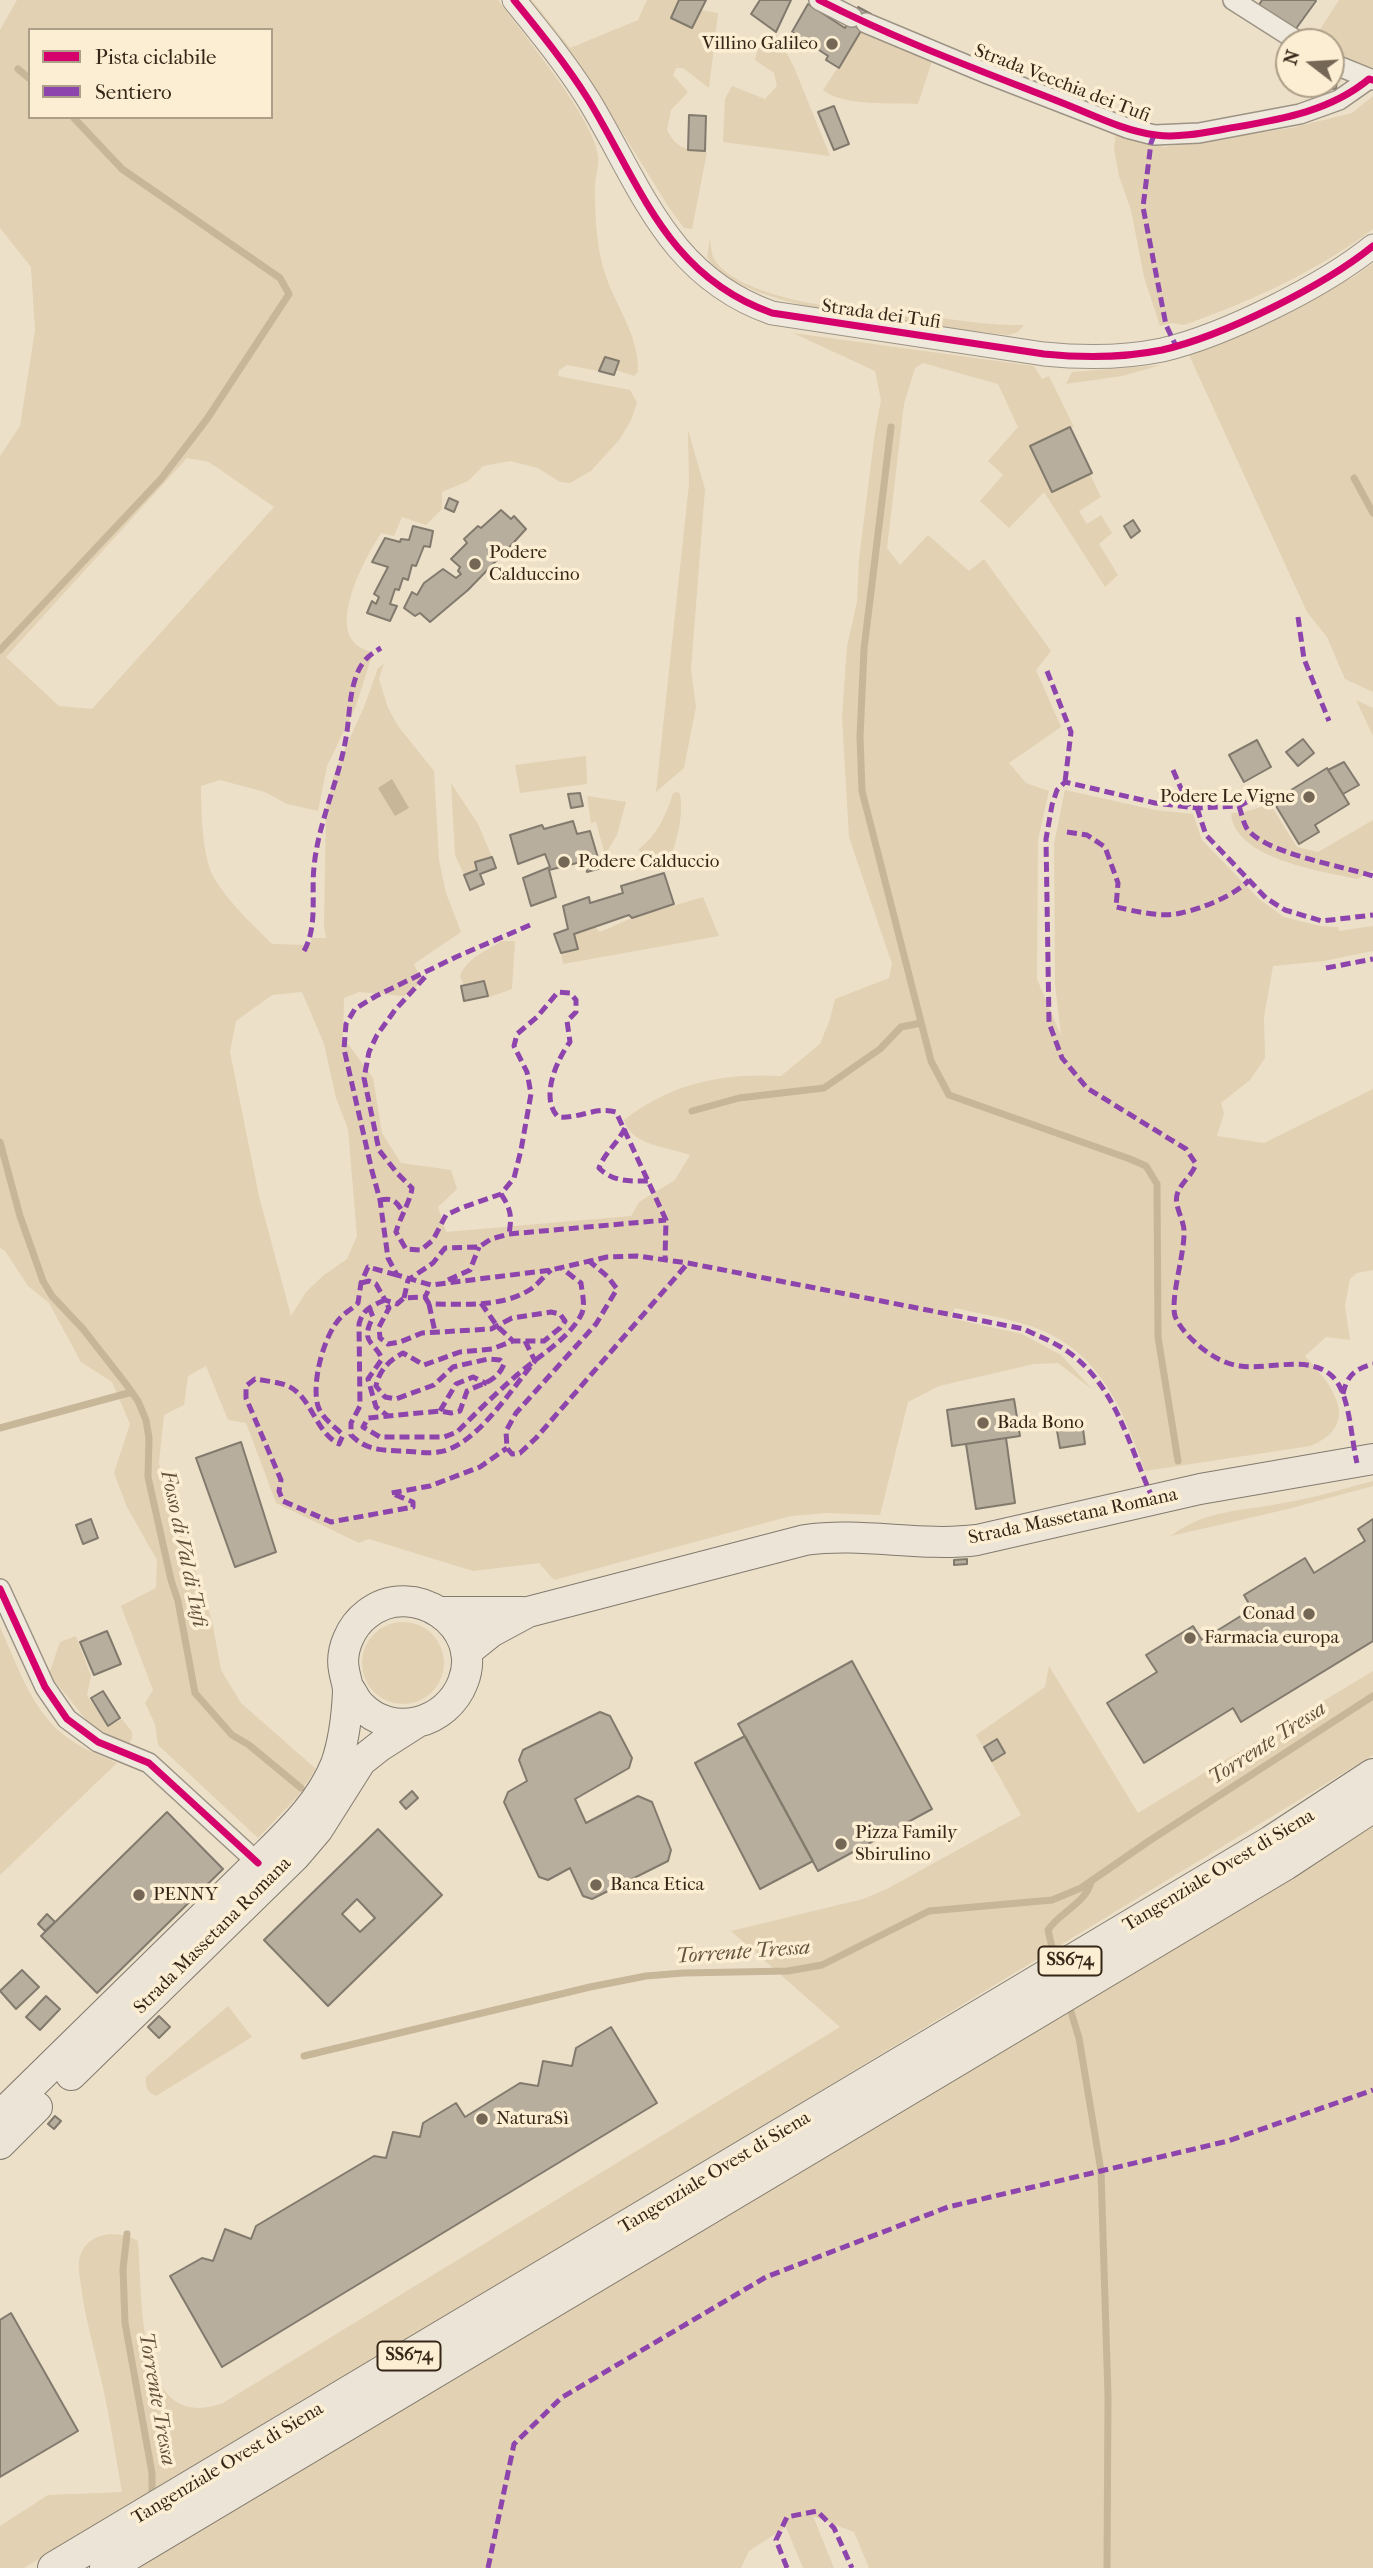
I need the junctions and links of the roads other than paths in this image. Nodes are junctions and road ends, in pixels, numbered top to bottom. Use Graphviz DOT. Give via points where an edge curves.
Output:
graph roads {
  1 [pos="514,0"];
  2 [pos="819,0"];
  3 [pos="1233,0"];
  4 [pos="1277,28"];
  5 [pos="1345,69"];
  6 [pos="1371,79"];
  7 [pos="1373,246"];
  8 [pos="1373,1459"];
  9 [pos="0,1589"];
  10 [pos="442,1612"];
  11 [pos="528,1612"];
  12 [pos="466,1652"];
  13 [pos="348,1687"];
  14 [pos="416,1723"];
  15 [pos="1373,1775"];
  16 [pos="1373,1806"];
  17 [pos="258,1863"];
  18 [pos="0,2116"];
  19 [pos="0,2144"];
  20 [pos="54,2568"];
  21 [pos="106,2568"];
  1 -- 7 [label="street, Strada dei Tufi" via="582,90 657,220 680,251 720,289 772,313 1044,354 1130,354 1176,346 1234,324 1307,288"];
  2 -- 6 [label="street, Strada Vecchia dei Tufi" via="988,74 1154,135 1199,133 1300,114 1339,100"];
  3 -- 4 [label="street"];
  5 -- 6 [label="street"];
  8 -- 11 [label="main road, Strada Massetana Romana" via="1200,1489 970,1541 805,1540"];
  9 -- 17 [label="street, Strada Massetana Romana" via="41,1679 67,1719 98,1742 149,1763"];
  10 -- 11 [label="main road, Strada Massetana Romana"];
  10 -- 12 [label="main road" via="453,1623"];
  10 -- 13 [label="main road, Strada Massetana Romana" via="404,1600 366,1614 345,1647"];
  11 -- 12 [label="main road, Strada Massetana Romana"];
  12 -- 14 [label="main road, Strada Massetana Romana" via="459,1693 437,1715"];
  13 -- 14 [label="main road" via="359,1704 376,1717 395,1724"];
  13 -- 17 [label="main road, Strada Massetana Romana" via="344,1731 332,1773 308,1811"];
  14 -- 19 [label="main road, Strada Massetana Romana" via="361,1761 295,1856"];
  15 -- 20 [label="highway, Tangenziale Ovest di Siena / SS674" via="1270,1842"];
  16 -- 21 [label="highway, Tangenziale Ovest di Siena / SS674" via="1273,1871"];
  17 -- 18 [label="main road, Strada Massetana Romana"];
}
